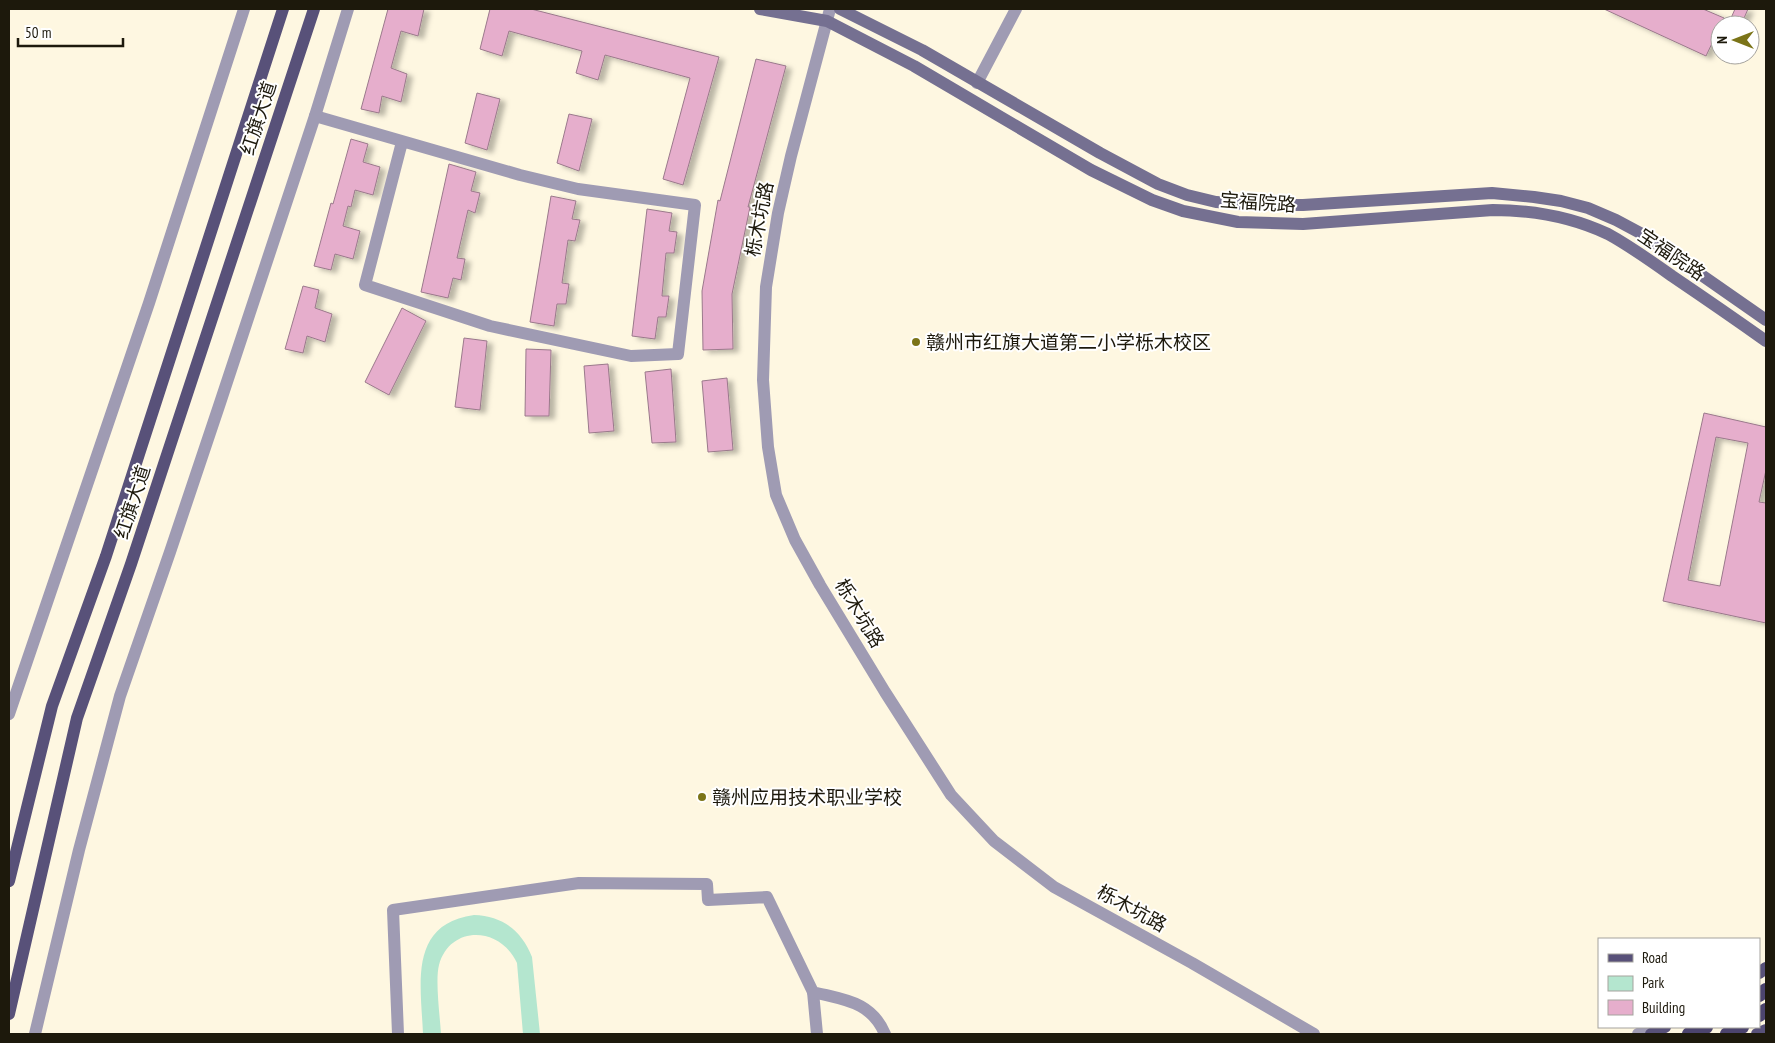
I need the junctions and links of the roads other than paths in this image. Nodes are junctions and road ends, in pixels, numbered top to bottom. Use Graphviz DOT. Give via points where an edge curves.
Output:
graph roads {
  1 [pos="244,9"];
  2 [pos="283,9"];
  3 [pos="314,9"];
  4 [pos="348,9"];
  5 [pos="760,9"];
  6 [pos="840,9"];
  7 [pos="1016,9"];
  8 [pos="828,15"];
  9 [pos="977,82"];
  10 [pos="968,98"];
  11 [pos="315,116"];
  12 [pos="402,142"];
  13 [pos="1766,320"];
  14 [pos="1766,341"];
  15 [pos="9,714"];
  16 [pos="9,881"];
  17 [pos="813,992"];
  18 [pos="9,1014"];
  19 [pos="1652,1028"];
  20 [pos="1663,1028"];
  21 [pos="1704,1028"];
  22 [pos="1740,1028"];
  23 [pos="1766,1030"];
  24 [pos="35,1034"];
  25 [pos="398,1034"];
  26 [pos="817,1034"];
  27 [pos="884,1034"];
  28 [pos="1314,1034"];
  29 [pos="1638,1034"];
  30 [pos="1651,1034"];
  31 [pos="1689,1034"];
  32 [pos="1727,1034"];
  33 [pos="1757,1034"];
  1 -- 15 [label="street" via="149,303"];
  2 -- 16 [label="main road, 红旗大道" via="106,556 52,706"];
  3 -- 18 [label="main road, 红旗大道" via="77,718"];
  4 -- 11 [label="street"];
  5 -- 8 [label="main road, 宝福院路"];
  6 -- 9 [label="main road, 宝福院路"];
  7 -- 9 [label="street"];
  8 -- 10 [label="main road, 宝福院路"];
  8 -- 28 [label="street, 栎木坑路" via="780,203 766,287 762,380 768,447 776,495 795,540 937,774 951,795 994,841 1054,887"];
  9 -- 10 [label="street"];
  9 -- 13 [label="main road, 宝福院路" via="1158,184 1216,202 1303,205 1492,194 1534,197 1588,208 1644,235"];
  10 -- 14 [label="main road, 宝福院路" via="1091,170 1152,200 1214,218 1303,224 1513,210 1579,223 1632,248"];
  11 -- 12 [label="street"];
  11 -- 24 [label="street" via="120,696"];
  12 -- 12 [label="street" via="578,189 695,205 678,354 631,356 490,326 365,285"];
  17 -- 25 [label="street" via="767,897 708,900 707,884 579,883 393,910"];
  17 -- 26 [label="street"];
  17 -- 27 [label="street" via="868,1009"];
  19 -- 29 [label="street"];
  20 -- 30 [label="main road"];
  21 -- 31 [label="highway"];
  22 -- 32 [label="highway"];
  23 -- 33 [label="main road"];
}
